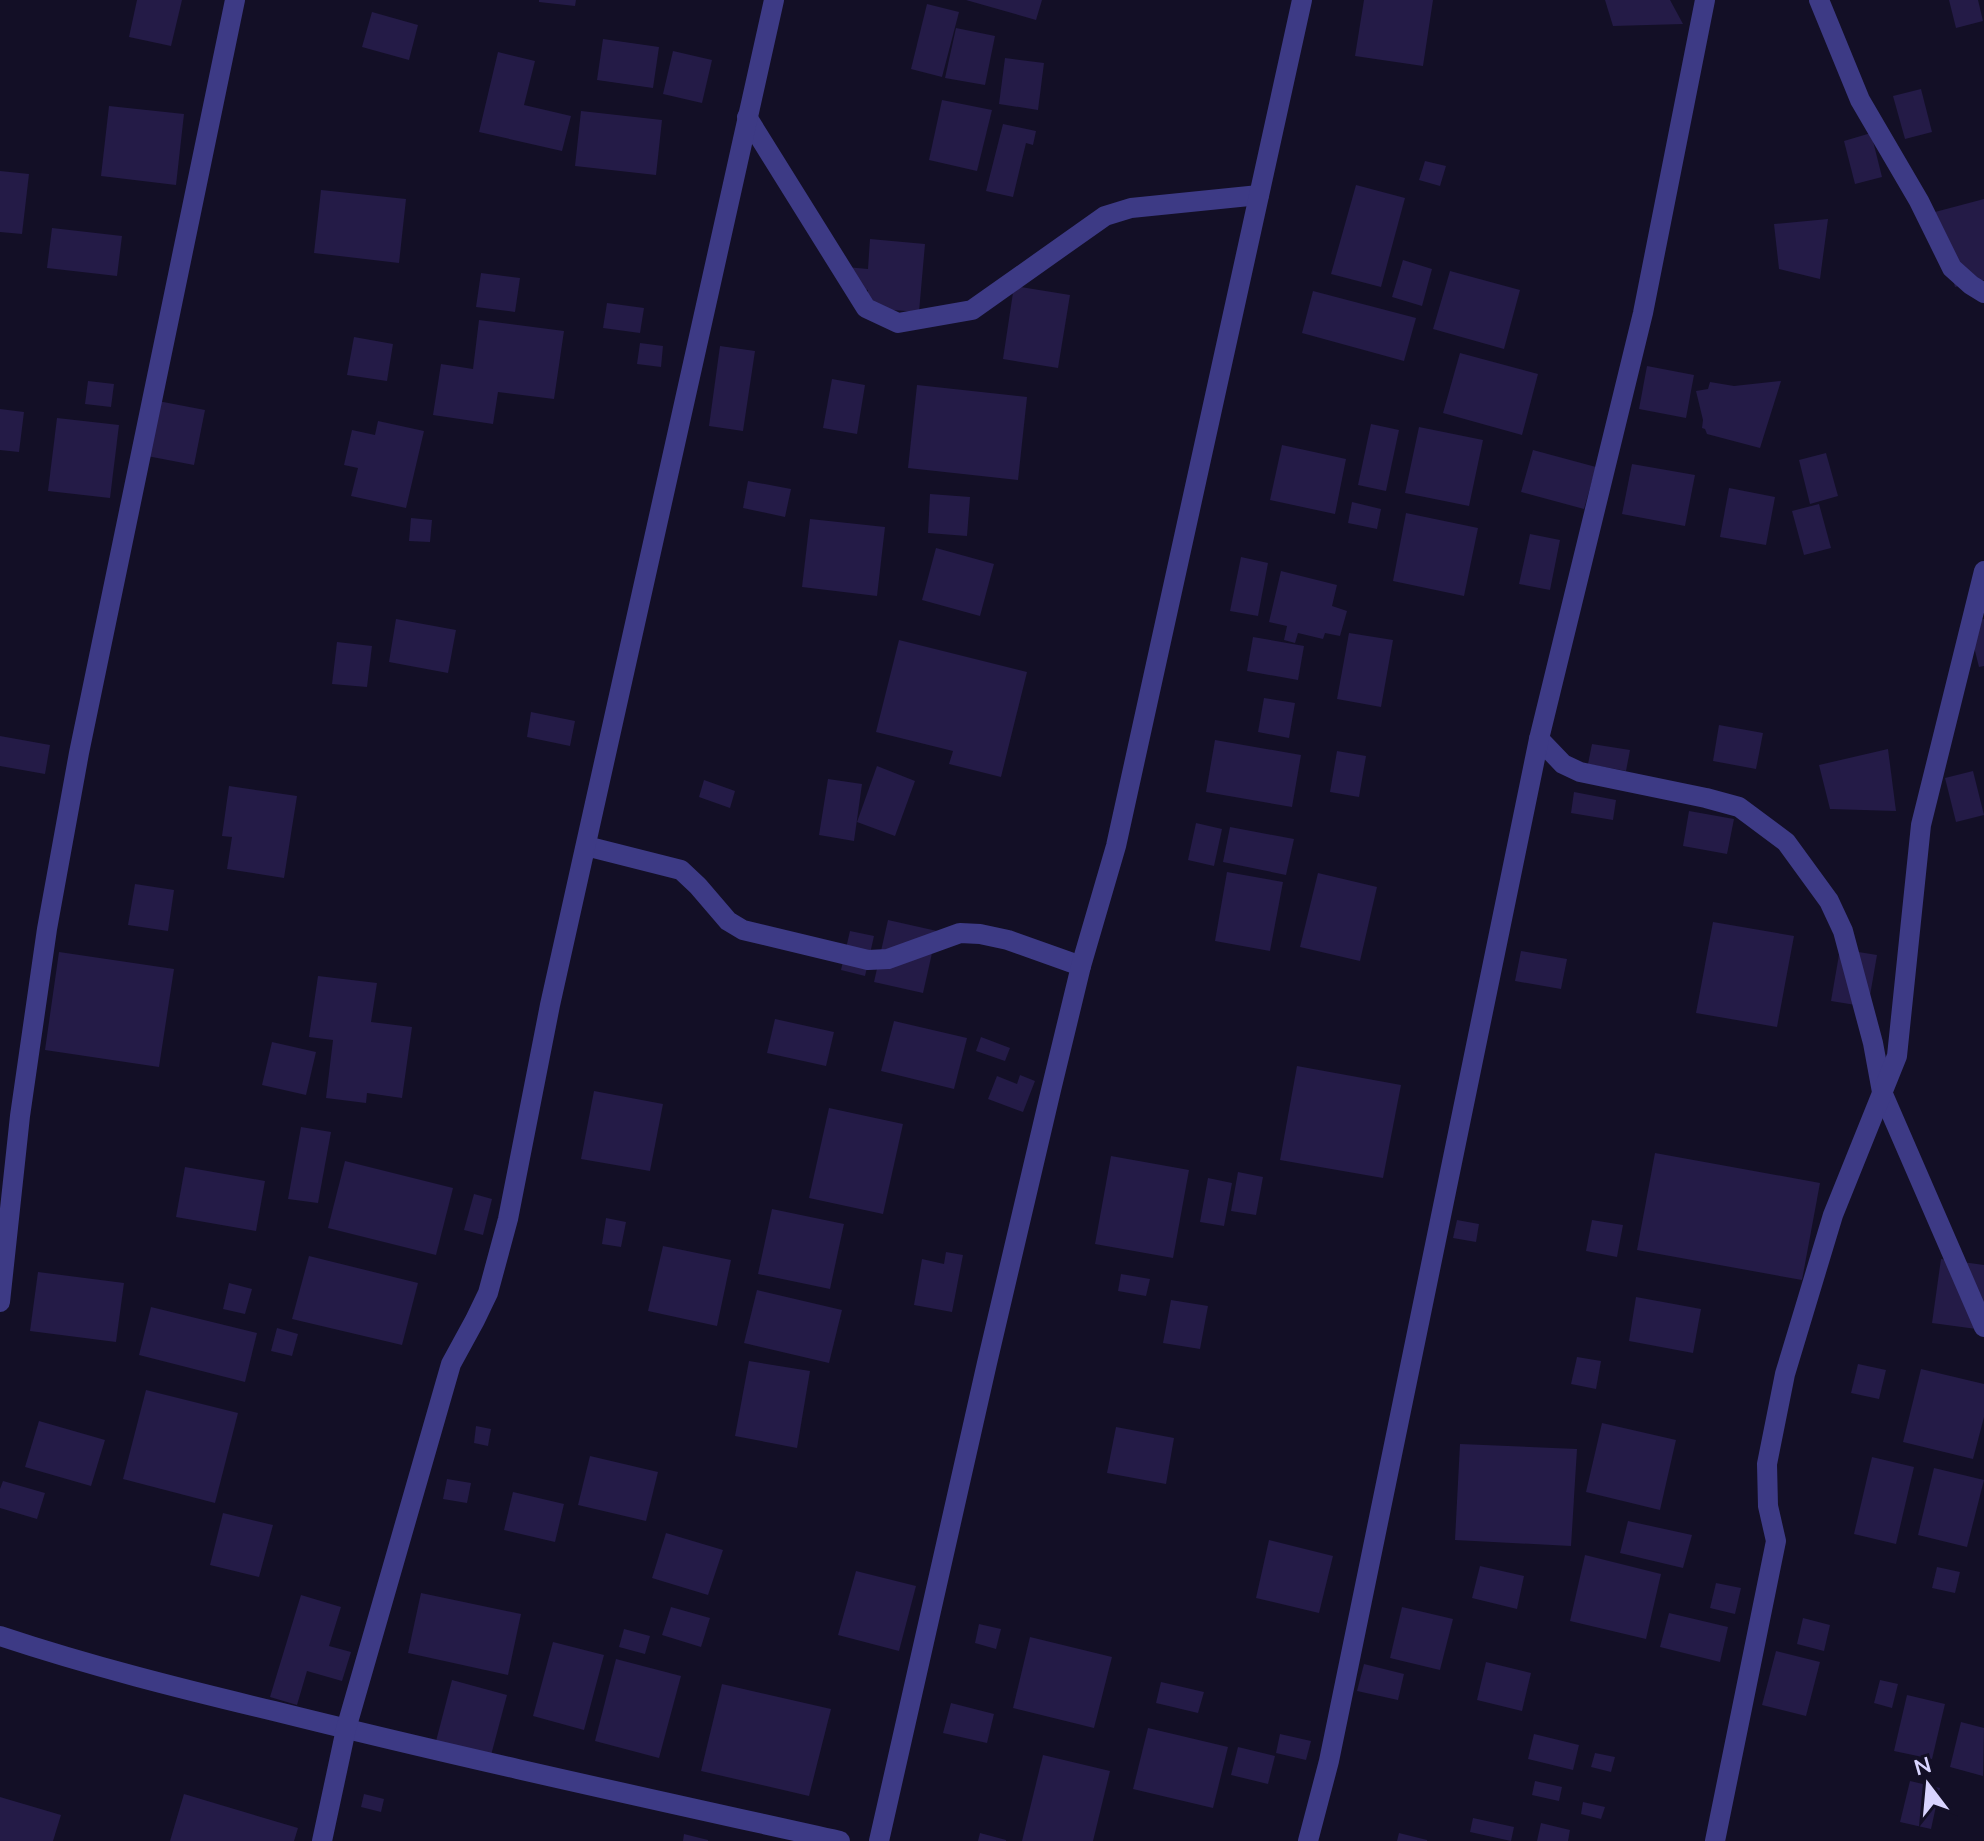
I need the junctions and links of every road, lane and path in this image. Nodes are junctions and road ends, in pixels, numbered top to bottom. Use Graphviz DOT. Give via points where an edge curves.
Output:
graph roads {
  1 [pos="235,0"];
  2 [pos="774,0"];
  3 [pos="1302,0"];
  4 [pos="1705,0"];
  5 [pos="1819,0"];
  6 [pos="747,117"];
  7 [pos="1259,195"];
  8 [pos="1984,293"];
  9 [pos="1984,571"];
  10 [pos="1539,739"];
  11 [pos="586,846"];
  12 [pos="1081,966"];
  13 [pos="1882,1092"];
  14 [pos="0,1302"];
  15 [pos="1984,1327"];
  16 [pos="0,1636"];
  17 [pos="346,1729"];
  18 [pos="322,1841"];
  19 [pos="840,1841"];
  20 [pos="879,1841"];
  21 [pos="1308,1841"];
  22 [pos="1715,1841"];
  1 -- 14 [label="street" via="49,914"];
  2 -- 6 [label="street"];
  3 -- 7 [label="street"];
  4 -- 10 [label="street" via="1643,313"];
  5 -- 8 [label="street" via="1860,100 1952,268"];
  6 -- 7 [label="street" via="866,308 898,323 972,310 1105,216 1131,208"];
  6 -- 11 [label="street"];
  7 -- 12 [label="street" via="1116,846"];
  9 -- 13 [label="street" via="1921,825 1897,1056"];
  10 -- 13 [label="street" via="1563,764 1580,772 1739,807 1786,842 1829,901 1843,931"];
  10 -- 21 [label="street" via="1329,1761"];
  11 -- 12 [label="street" via="681,870 743,930 868,960 888,959 960,933 980,934"];
  11 -- 17 [label="street" via="488,1293 451,1364"];
  12 -- 20 [label="street"];
  13 -- 15 [label="street"];
  13 -- 22 [label="street" via="1833,1215 1785,1374 1767,1464 1776,1541"];
  16 -- 17 [label="street"];
  17 -- 18 [label="street"];
  17 -- 19 [label="street"];
}
